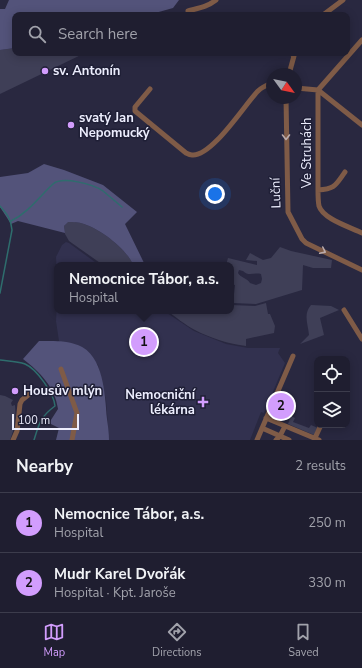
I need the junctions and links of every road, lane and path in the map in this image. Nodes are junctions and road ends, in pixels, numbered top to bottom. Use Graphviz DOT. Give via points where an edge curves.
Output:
graph roads {
  1 [pos="216,0"];
  2 [pos="343,0"];
  3 [pos="188,11"];
  4 [pos="327,12"];
  5 [pos="362,40"];
  6 [pos="350,54"];
  7 [pos="294,56"];
  8 [pos="348,56"];
  9 [pos="291,68"];
  10 [pos="266,86"];
  11 [pos="150,89"];
  12 [pos="302,89"];
  13 [pos="318,90"];
  14 [pos="286,104"];
  15 [pos="362,125"];
  16 [pos="345,172"];
  17 [pos="318,190"];
  18 [pos="362,233"];
  19 [pos="362,270"];
  20 [pos="344,310"];
  21 [pos="362,331"];
  22 [pos="361,338"];
  23 [pos="293,356"];
  24 [pos="61,369"];
  25 [pos="32,392"];
  26 [pos="266,418"];
  27 [pos="285,426"];
  28 [pos="262,428"];
  29 [pos="320,428"];
  30 [pos="278,438"];
  31 [pos="307,438"];
  32 [pos="317,439"];
  33 [pos="13,440"];
  34 [pos="72,440"];
  35 [pos="257,440"];
  36 [pos="289,440"];
  1 -- 3 [label="street" via="202,8"];
  2 -- 4 [label="street"];
  5 -- 6 [label="street"];
  7 -- 9 [label="street"];
  8 -- 13 [label="street"];
  10 -- 11 [label="street" via="259,90 233,123 206,150 192,155 186,153 135,111 135,107"];
  12 -- 13 [label="street"];
  13 -- 15 [label="street"];
  13 -- 17 [label="street, Ve Struhách"];
  14 -- 19 [label="street, Luční, one-way" via="288,212 306,243"];
  16 -- 17 [label="street" via="332,188"];
  17 -- 18 [label="street, Ve Struhách" via="319,206 323,213"];
  20 -- 22 [label="street"];
  21 -- 22 [label="street"];
  23 -- 26 [label="street"];
  24 -- 34 [label="street" via="77,413"];
  25 -- 33 [label="street" via="20,404 17,431"];
  26 -- 27 [label="street"];
  26 -- 28 [label="street"];
  27 -- 30 [label="street"];
  27 -- 31 [label="street"];
  28 -- 30 [label="street"];
  28 -- 35 [label="street"];
  29 -- 32 [label="street"];
  30 -- 36 [label="street"];
  31 -- 32 [label="street"];
}
